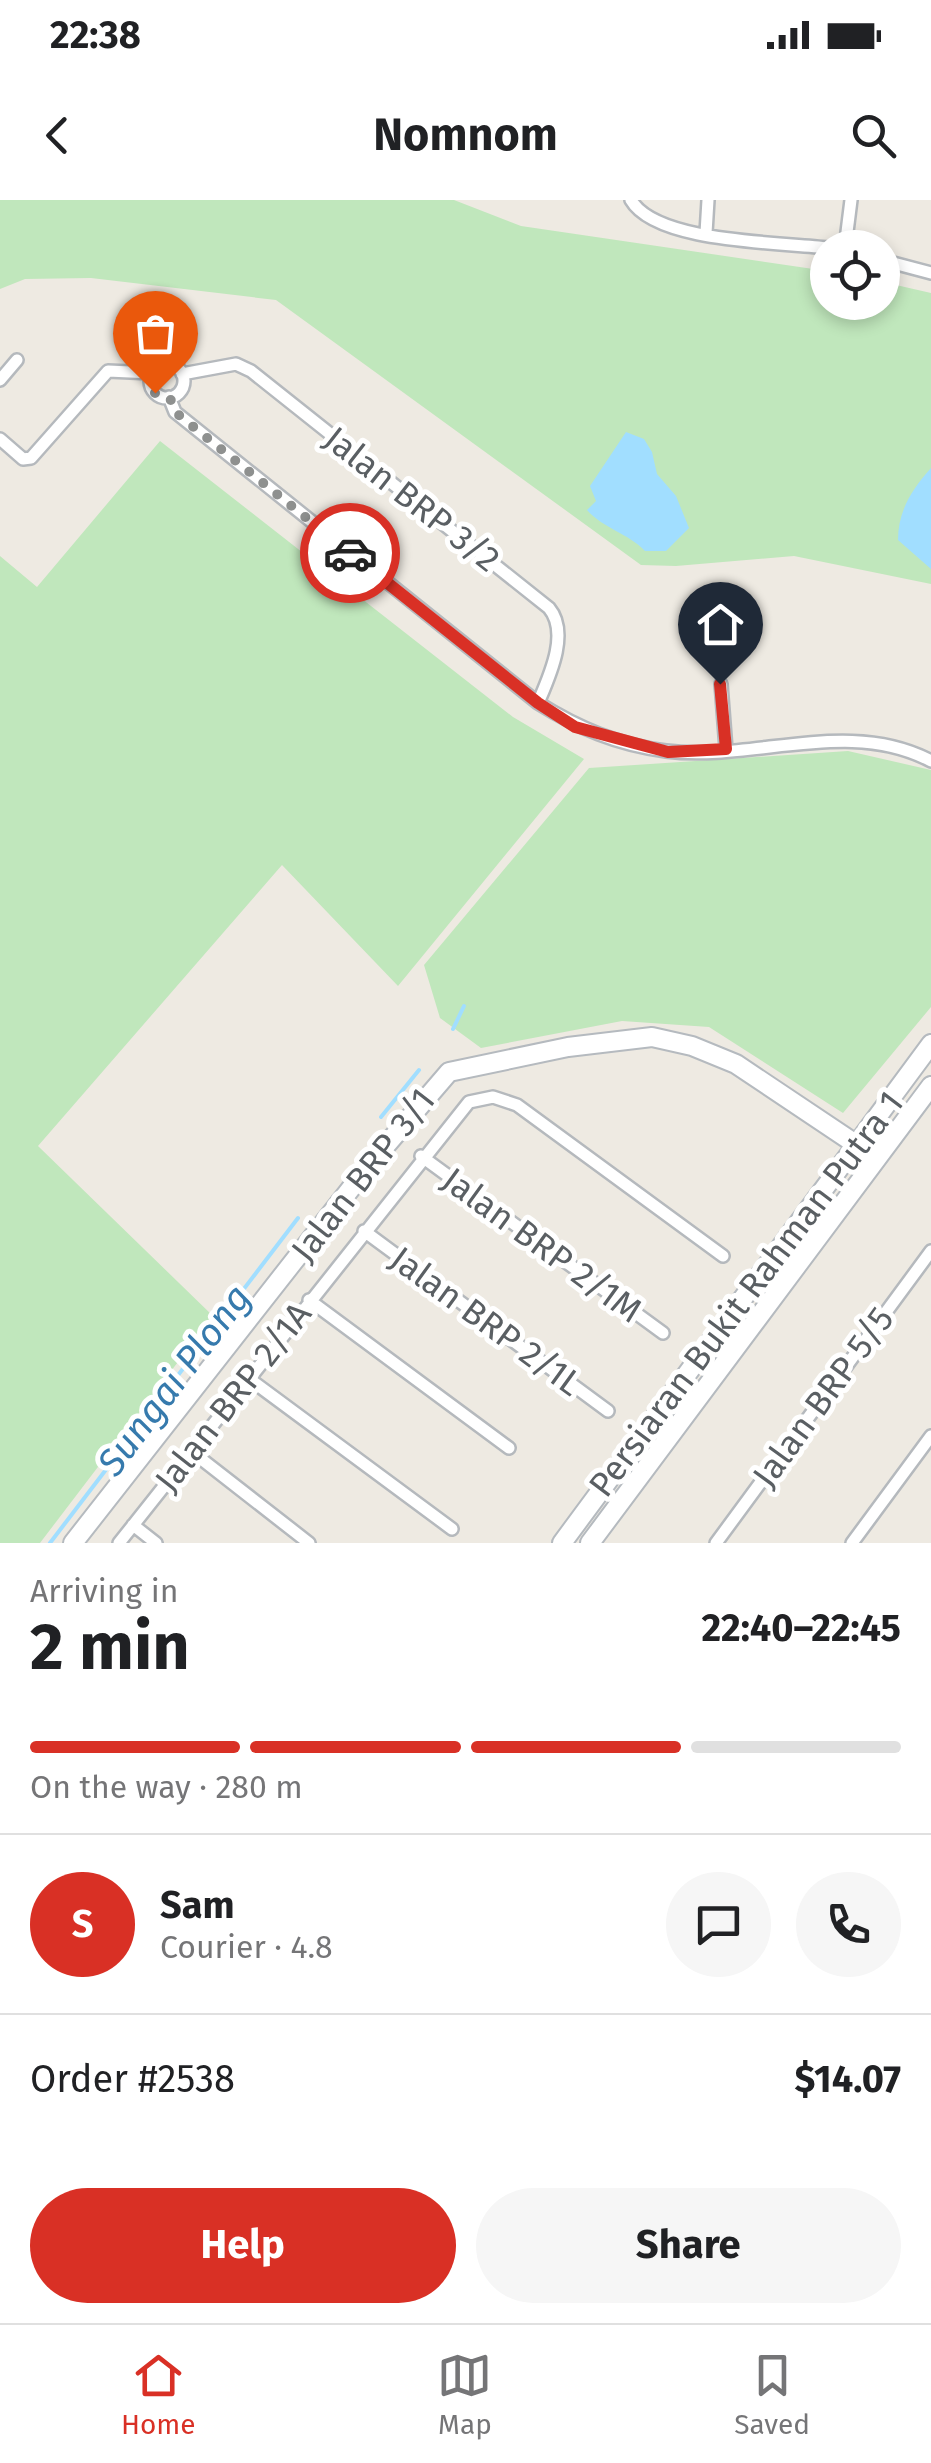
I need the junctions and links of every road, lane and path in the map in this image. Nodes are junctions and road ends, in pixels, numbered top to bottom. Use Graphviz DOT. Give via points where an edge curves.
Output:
graph roads {
  1 [pos="631,200"];
  2 [pos="708,200"];
  3 [pos="850,200"];
  4 [pos="847,230"];
  5 [pos="706,233"];
  6 [pos="810,246"];
  7 [pos="900,265"];
  8 [pos="931,273"];
  9 [pos="18,360"];
  10 [pos="152,373"];
  11 [pos="182,374"];
  12 [pos="0,380"];
  13 [pos="170,398"];
  14 [pos="0,439"];
  15 [pos="720,684"];
  16 [pos="538,703"];
  17 [pos="726,749"];
  18 [pos="931,761"];
  19 [pos="931,1044"];
  20 [pos="931,1078"];
  21 [pos="931,1086"];
  22 [pos="857,1145"];
  23 [pos="421,1156"];
  24 [pos="860,1182"];
  25 [pos="364,1231"];
  26 [pos="931,1251"];
  27 [pos="723,1256"];
  28 [pos="309,1300"];
  29 [pos="663,1333"];
  30 [pos="248,1378"];
  31 [pos="608,1411"];
  32 [pos="931,1436"];
  33 [pos="509,1448"];
  34 [pos="192,1451"];
  35 [pos="132,1525"];
  36 [pos="452,1529"];
  37 [pos="83,1539"];
  38 [pos="119,1543"];
  39 [pos="156,1543"];
  40 [pos="309,1543"];
  41 [pos="562,1543"];
  42 [pos="590,1543"];
  43 [pos="716,1543"];
  44 [pos="852,1543"];
  1 -- 5 [label="street" via="662,227"];
  2 -- 5 [label="street"];
  3 -- 4 [label="street"];
  5 -- 6 [label="street"];
  7 -- 8 [label="street"];
  9 -- 12 [label="street"];
  10 -- 11 [label="street" via="169,364"];
  10 -- 13 [label="street" via="155,393"];
  10 -- 14 [label="street" via="108,371 31,458 23,459"];
  11 -- 13 [label="street" via="182,387"];
  11 -- 16 [label="street, Jalan BRP 3/2" via="236,364 251,371 550,608 559,623 552,671"];
  13 -- 16 [label="street" via="175,412"];
  15 -- 17 [label="street"];
  16 -- 17 [label="street" via="600,736 668,752"];
  17 -- 18 [label="street" via="859,741"];
  19 -- 22 [label="main road, Persiaran Bukit Rahman Putra 1"];
  20 -- 22 [label="main road" via="884,1134"];
  21 -- 24 [label="main road, Persiaran Bukit Rahman Putra 1"];
  22 -- 24 [label="main road"];
  22 -- 37 [label="main road, Jalan BRP 3/1" via="736,1064 652,1038 449,1072 370,1164"];
  22 -- 41 [label="main road, Persiaran Bukit Rahman Putra 1"];
  23 -- 25 [label="street, Jalan BRP 2/1A"];
  23 -- 27 [label="street, Jalan BRP 2/1A" via="469,1102 505,1100"];
  23 -- 29 [label="street, Jalan BRP 2/1M"];
  24 -- 42 [label="main road, Persiaran Bukit Rahman Putra 1"];
  25 -- 28 [label="street, Jalan BRP 2/1A"];
  25 -- 31 [label="street, Jalan BRP 2/1L"];
  26 -- 43 [label="street, Jalan BRP 5/5"];
  28 -- 30 [label="street, Jalan BRP 2/1A"];
  28 -- 33 [label="street"];
  30 -- 34 [label="street, Jalan BRP 2/1A"];
  30 -- 36 [label="street"];
  32 -- 44 [label="street"];
  34 -- 35 [label="street, Jalan BRP 2/1A"];
  34 -- 40 [label="street"];
  35 -- 38 [label="street, Jalan BRP 2/1A"];
  35 -- 39 [label="street"];
}
